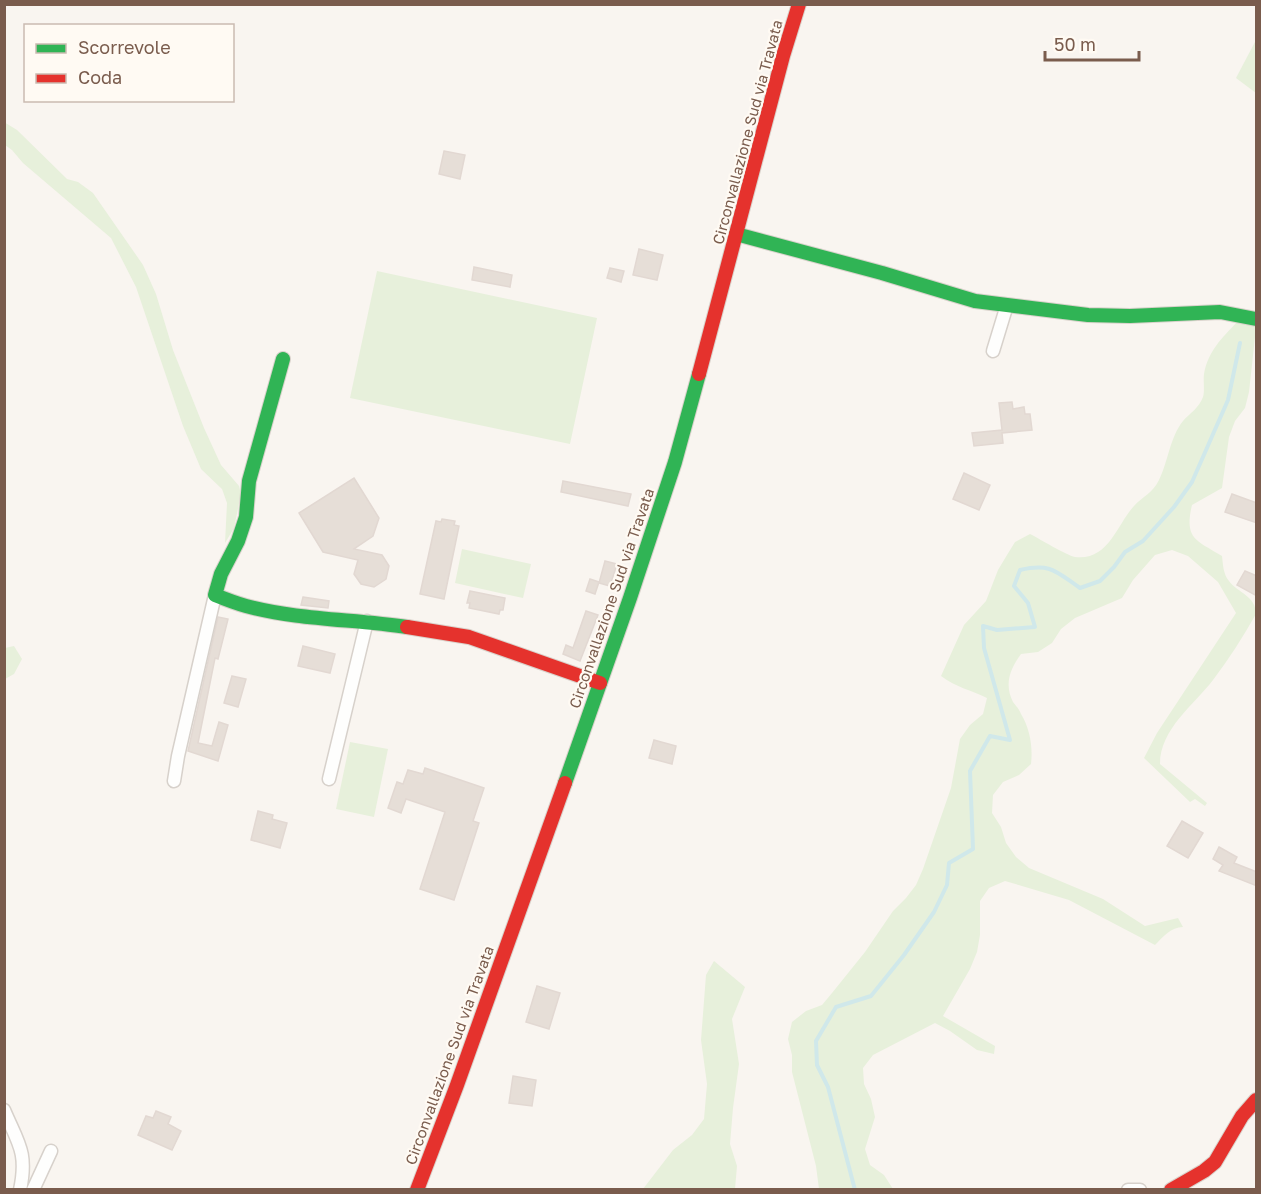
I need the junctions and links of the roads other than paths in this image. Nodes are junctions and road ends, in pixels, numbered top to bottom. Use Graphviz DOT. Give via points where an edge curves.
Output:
graph roads {
  1 [pos="799,4"];
  2 [pos="736,234"];
  3 [pos="1008,305"];
  4 [pos="1257,319"];
  5 [pos="993,351"];
  6 [pos="283,359"];
  7 [pos="215,595"];
  8 [pos="368,621"];
  9 [pos="600,683"];
  10 [pos="329,779"];
  11 [pos="174,781"];
  12 [pos="1257,1100"];
  13 [pos="4,1110"];
  14 [pos="51,1150"];
  15 [pos="20,1190"];
  16 [pos="33,1190"];
  17 [pos="417,1190"];
  18 [pos="1128,1190"];
  19 [pos="1140,1190"];
  20 [pos="1171,1190"];
  1 -- 2 [label="street, Circonvallazione Sud via Travata"];
  2 -- 3 [label="street" via="975,301"];
  2 -- 9 [label="street, Circonvallazione Sud via Travata" via="675,462"];
  3 -- 4 [label="street" via="1088,315 1220,312"];
  3 -- 5 [label="street"];
  6 -- 7 [label="street" via="249,481 246,517"];
  7 -- 8 [label="street" via="245,606 293,615"];
  7 -- 11 [label="street"];
  8 -- 9 [label="street" via="469,637"];
  8 -- 10 [label="street"];
  9 -- 17 [label="street, Circonvallazione Sud via Travata"];
  12 -- 20 [label="street" via="1242,1116 1215,1162"];
  13 -- 15 [label="street" via="23,1156"];
  14 -- 16 [label="street"];
  18 -- 19 [label="street"];
}
